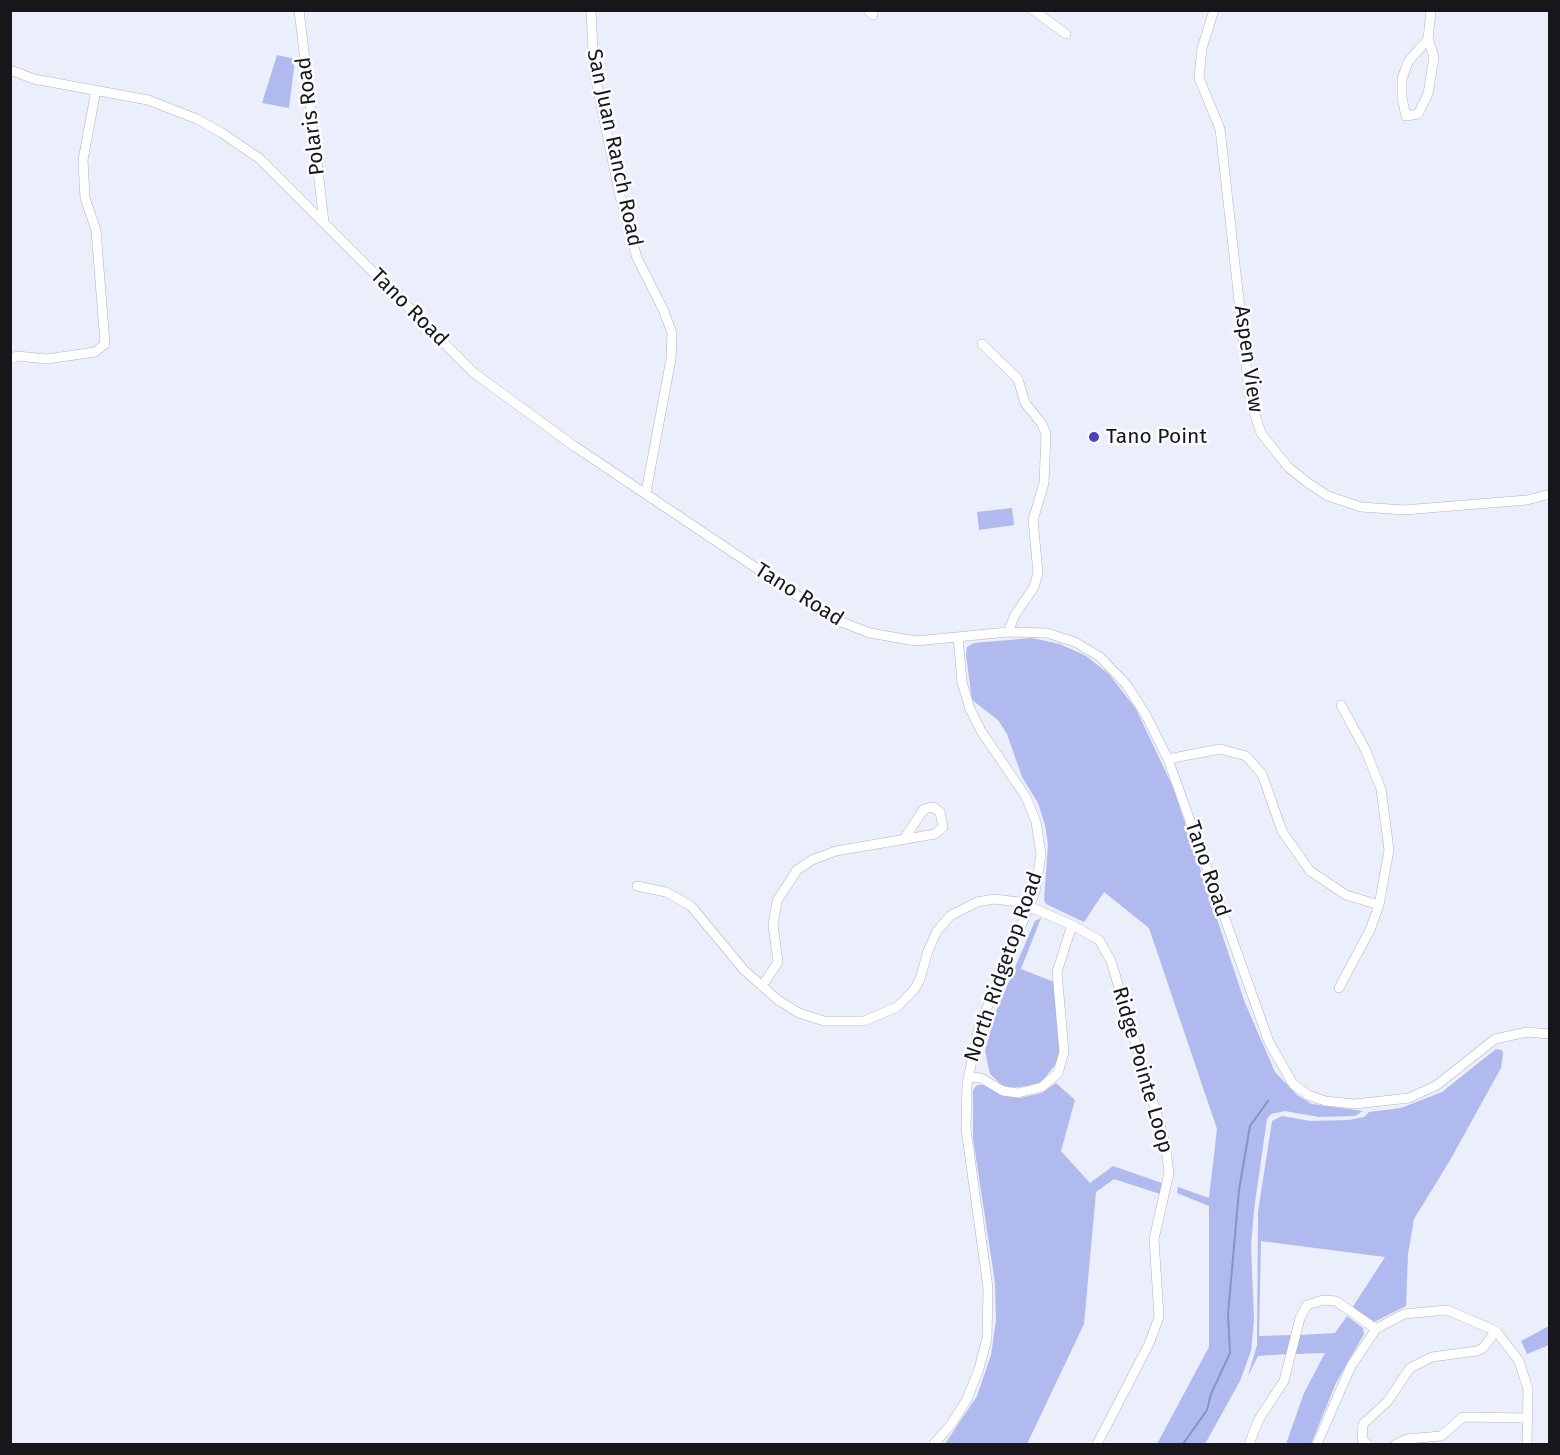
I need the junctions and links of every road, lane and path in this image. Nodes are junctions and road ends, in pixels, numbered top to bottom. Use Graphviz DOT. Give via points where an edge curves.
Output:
graph roads {
  1 [pos="299,10"];
  2 [pos="591,10"];
  3 [pos="1033,10"];
  4 [pos="1214,10"];
  5 [pos="1431,10"];
  6 [pos="1066,34"];
  7 [pos="1428,39"];
  8 [pos="10,70"];
  9 [pos="96,90"];
  10 [pos="324,222"];
  11 [pos="982,344"];
  12 [pos="10,359"];
  13 [pos="1261,433"];
  14 [pos="1250,438"];
  15 [pos="646,492"];
  16 [pos="1550,494"];
  17 [pos="1008,632"];
  18 [pos="958,637"];
  19 [pos="1341,705"];
  20 [pos="1168,759"];
  21 [pos="904,839"];
  22 [pos="637,886"];
  23 [pos="1379,905"];
  24 [pos="1030,906"];
  25 [pos="1072,925"];
  26 [pos="762,986"];
  27 [pos="1339,988"];
  28 [pos="1550,1034"];
  29 [pos="968,1077"];
  30 [pos="1376,1329"];
  31 [pos="1496,1330"];
  32 [pos="1527,1418"];
  33 [pos="934,1444"];
  34 [pos="1097,1444"];
  35 [pos="1249,1444"];
  36 [pos="1317,1444"];
  37 [pos="1367,1444"];
  38 [pos="1396,1444"];
  39 [pos="1527,1444"];
  1 -- 10 [label="street, Polaris Road"];
  2 -- 15 [label="street, San Juan Ranch Road" via="594,71 623,207 637,258 672,333"];
  3 -- 6 [label="street"];
  4 -- 13 [label="street, Aspen View" via="1202,48 1199,78 1220,129 1250,399"];
  5 -- 7 [label="street"];
  7 -- 7 [label="street" via="1408,62 1402,79 1407,117 1418,114 1428,94 1434,57"];
  8 -- 9 [label="street, Tano Road" via="34,79"];
  9 -- 10 [label="street, Tano Road" via="148,100 197,119 260,159"];
  9 -- 12 [label="street" via="83,160 85,198 96,230 105,344 95,352 47,359"];
  10 -- 15 [label="street, Tano Road" via="474,373 574,446"];
  11 -- 17 [label="street" via="1018,379 1025,403 1046,434 1044,483 1033,520 1038,573"];
  13 -- 14 [label="street"];
  13 -- 16 [label="street, Aspen View" via="1288,467 1308,483 1328,496 1361,507 1404,510 1527,500"];
  15 -- 18 [label="street, Tano Road" via="831,618 903,640"];
  17 -- 18 [label="street, Tano Road"];
  17 -- 20 [label="street, Tano Road" via="1055,635 1100,657 1126,684"];
  18 -- 24 [label="street, North Ridgetop Road" via="962,682 970,709 1026,796 1036,822 1040,868"];
  19 -- 23 [label="street" via="1380,789 1389,850"];
  20 -- 23 [label="street" via="1220,749 1245,756 1262,774 1282,831 1310,871 1347,895"];
  20 -- 28 [label="street, Tano Road" via="1269,1042 1282,1070 1300,1090 1335,1103 1399,1100 1437,1085 1480,1048 1503,1036"];
  21 -- 21 [label="street" via="939,833 944,824 940,812 933,807 924,809"];
  21 -- 26 [label="street" via="836,851 797,870 777,901 773,925 778,962"];
  22 -- 26 [label="street, Ridge Pointe Loop" via="666,892 691,906"];
  23 -- 27 [label="street"];
  24 -- 25 [label="street, Ridge Pointe Loop"];
  24 -- 26 [label="street, Ridge Pointe Loop" via="1011,900 985,900 950,916 932,940 914,990 897,1007 876,1018 852,1022 818,1020 788,1008"];
  24 -- 29 [label="street, North Ridgetop Road" via="979,1027"];
  25 -- 29 [label="street" via="1057,972 1064,1052 1058,1073 1042,1087 1018,1093 1003,1091 981,1078"];
  25 -- 34 [label="street, Ridge Pointe Loop" via="1099,940 1111,961 1165,1142 1169,1173 1154,1239 1159,1317"];
  29 -- 33 [label="street, North Ridgetop Road" via="966,1129 988,1288 989,1322 973,1385 956,1417"];
  30 -- 31 [label="street" via="1404,1314 1448,1310"];
  30 -- 35 [label="street" via="1336,1301 1307,1305 1284,1381 1259,1419"];
  30 -- 36 [label="street" via="1351,1366"];
  31 -- 32 [label="street" via="1519,1361 1528,1389"];
  31 -- 37 [label="street" via="1477,1351 1432,1357 1410,1368 1388,1401 1364,1424 1362,1439"];
  32 -- 38 [label="street" via="1463,1417 1441,1436"];
  32 -- 39 [label="street"];
}
